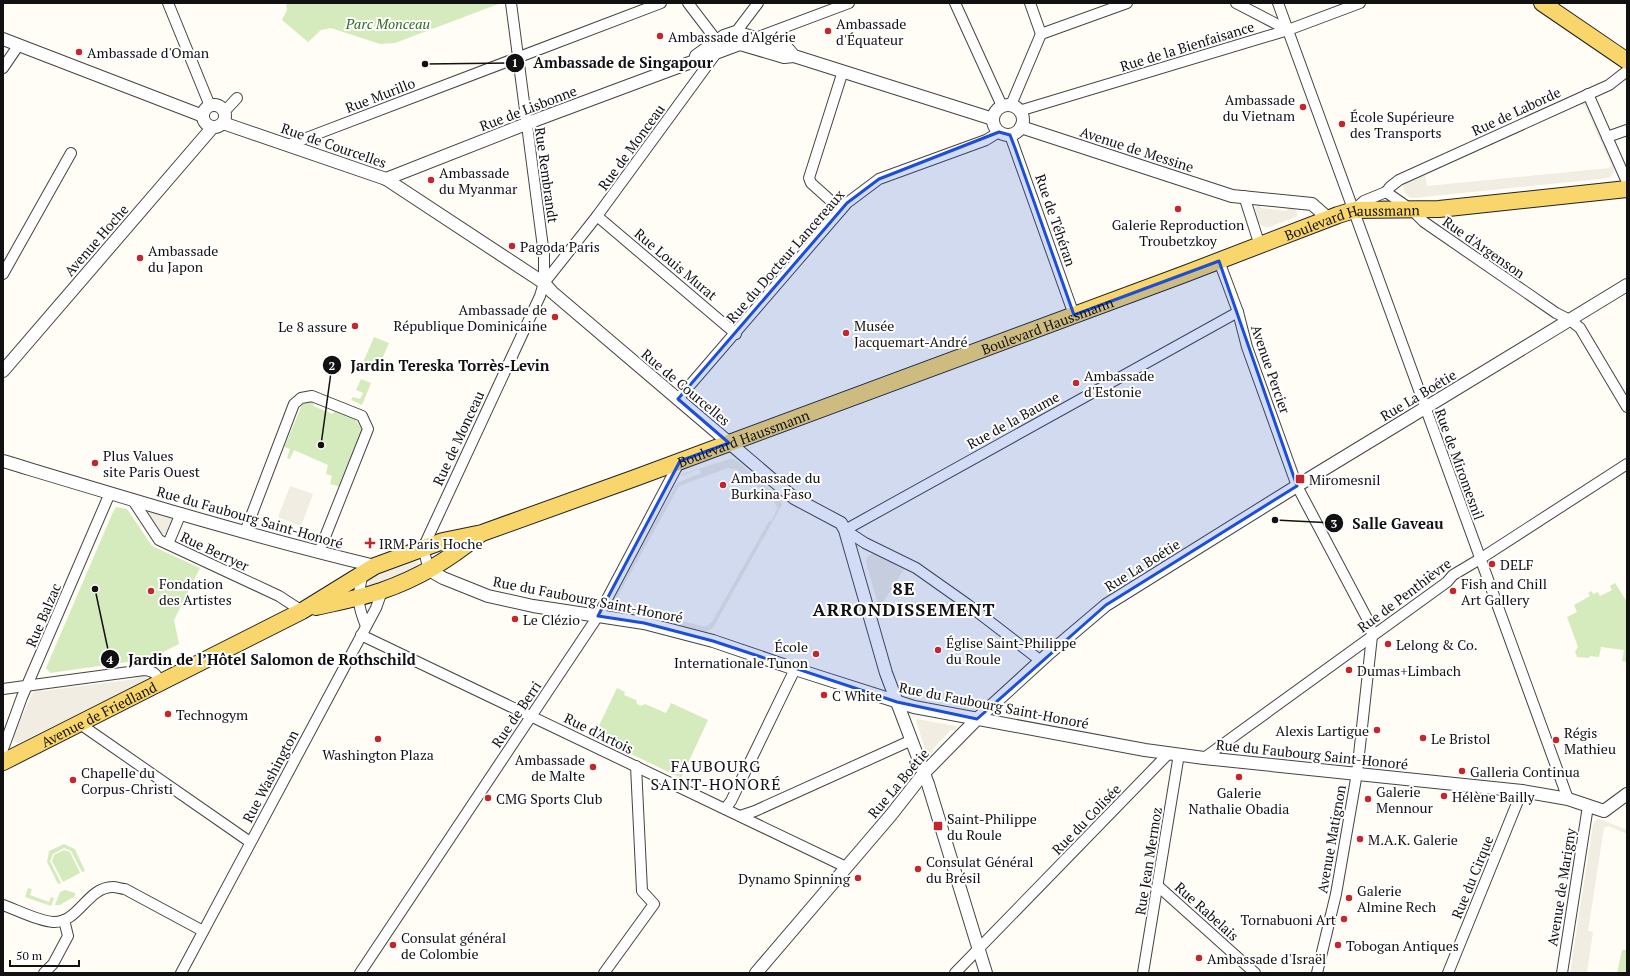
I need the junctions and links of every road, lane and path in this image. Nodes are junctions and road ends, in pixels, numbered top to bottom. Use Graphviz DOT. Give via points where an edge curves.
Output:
graph roads {
  1 [pos="168,3"];
  2 [pos="511,3"];
  3 [pos="661,3"];
  4 [pos="688,3"];
  5 [pos="758,3"];
  6 [pos="849,3"];
  7 [pos="955,3"];
  8 [pos="1030,3"];
  9 [pos="1127,3"];
  10 [pos="1236,3"];
  11 [pos="1278,3"];
  12 [pos="1360,3"];
  13 [pos="1542,3"];
  14 [pos="1288,30"];
  15 [pos="1041,34"];
  16 [pos="738,38"];
  17 [pos="755,38"];
  18 [pos="3,40"];
  19 [pos="18,46"];
  20 [pos="717,47"];
  21 [pos="794,56"];
  22 [pos="518,57"];
  23 [pos="1627,61"];
  24 [pos="3,68"];
  25 [pos="843,71"];
  26 [pos="1627,71"];
  27 [pos="1588,94"];
  28 [pos="237,98"];
  29 [pos="210,106"];
  30 [pos="1011,107"];
  31 [pos="203,116"];
  32 [pos="993,119"];
  33 [pos="220,121"];
  34 [pos="526,124"];
  35 [pos="1021,127"];
  36 [pos="1627,130"];
  37 [pos="1004,133"];
  38 [pos="1607,138"];
  39 [pos="288,145"];
  40 [pos="71,153"];
  41 [pos="386,179"];
  42 [pos="1627,182"];
  43 [pos="1627,189"];
  44 [pos="1386,192"];
  45 [pos="1244,196"];
  46 [pos="841,210"];
  47 [pos="1354,210"];
  48 [pos="1412,210"];
  49 [pos="598,216"];
  50 [pos="1329,218"];
  51 [pos="1260,246"];
  52 [pos="1219,261"];
  53 [pos="3,274"];
  54 [pos="1627,285"];
  55 [pos="548,288"];
  56 [pos="1238,312"];
  57 [pos="1074,315"];
  58 [pos="1570,320"];
  59 [pos="736,334"];
  60 [pos="3,371"];
  61 [pos="678,399"];
  62 [pos="1627,407"];
  63 [pos="1425,409"];
  64 [pos="729,443"];
  65 [pos="3,461"];
  66 [pos="680,461"];
  67 [pos="1627,464"];
  68 [pos="1297,486"];
  69 [pos="110,493"];
  70 [pos="132,499"];
  71 [pos="181,513"];
  72 [pos="844,530"];
  73 [pos="245,532"];
  74 [pos="482,533"];
  75 [pos="168,544"];
  76 [pos="422,548"];
  77 [pos="319,552"];
  78 [pos="1480,559"];
  79 [pos="369,570"];
  80 [pos="429,570"];
  81 [pos="382,591"];
  82 [pos="358,598"];
  83 [pos="302,610"];
  84 [pos="598,616"];
  85 [pos="363,631"];
  86 [pos="1372,636"];
  87 [pos="1041,660"];
  88 [pos="795,670"];
  89 [pos="160,683"];
  90 [pos="28,686"];
  91 [pos="3,689"];
  92 [pos="897,702"];
  93 [pos="532,716"];
  94 [pos="977,718"];
  95 [pos="80,724"];
  96 [pos="912,740"];
  97 [pos="1174,754"];
  98 [pos="3,757"];
  99 [pos="1204,758"];
  100 [pos="636,766"];
  101 [pos="924,773"];
  102 [pos="1357,773"];
  103 [pos="1522,791"];
  104 [pos="1627,794"];
  105 [pos="1568,799"];
  106 [pos="1588,806"];
  107 [pos="725,808"];
  108 [pos="740,816"];
  109 [pos="250,842"];
  110 [pos="846,867"];
  111 [pos="1158,886"];
  112 [pos="3,905"];
  113 [pos="64,920"];
  114 [pos="203,931"];
  115 [pos="978,949"];
  116 [pos="44,973"];
  117 [pos="181,973"];
  118 [pos="360,973"];
  119 [pos="604,973"];
  120 [pos="756,973"];
  121 [pos="954,973"];
  122 [pos="986,973"];
  123 [pos="1143,973"];
  124 [pos="1255,973"];
  125 [pos="1317,973"];
  126 [pos="1448,973"];
  127 [pos="1562,973"];
  1 -- 29 [label="street"];
  2 -- 22 [label="street, Rue Rembrandt"];
  3 -- 22 [label="street, Rue Murillo"];
  4 -- 20 [label="street"];
  5 -- 16 [label="street"];
  6 -- 17 [label="street"];
  7 -- 30 [label="street"];
  8 -- 15 [label="street"];
  9 -- 15 [label="street"];
  10 -- 14 [label="street"];
  11 -- 14 [label="street, Rue de Miromesnil"];
  12 -- 14 [label="street, Rue de la Bienfaisance"];
  13 -- 23 [label="main road"];
  14 -- 30 [label="street, Rue de la Bienfaisance"];
  14 -- 47 [label="street, Rue de Miromesnil"];
  15 -- 30 [label="street"];
  16 -- 17 [label="street"];
  16 -- 20 [label="street, Rue de Lisbonne"];
  16 -- 21 [label="street" via="784,57"];
  17 -- 21 [label="street" via="787,48"];
  18 -- 19 [label="street"];
  19 -- 24 [label="street"];
  19 -- 31 [label="street"];
  20 -- 34 [label="street, Rue de Lisbonne" via="682,66"];
  20 -- 49 [label="street, Rue de Monceau"];
  21 -- 25 [label="street"];
  22 -- 34 [label="street, Rue Rembrandt"];
  22 -- 39 [label="street, Rue Murillo"];
  25 -- 32 [label="street"];
  25 -- 46 [label="street" via="809,178 811,183"];
  26 -- 27 [label="street, Rue de Laborde" via="1609,85"];
  27 -- 38 [label="street"];
  27 -- 44 [label="street, Rue de Laborde" via="1399,180"];
  28 -- 33 [label="street"];
  29 -- 31 [label="street"];
  29 -- 33 [label="street, Rue de Courcelles" via="219,106"];
  30 -- 32 [label="street" via="995,112"];
  30 -- 35 [label="street" via="1023,120"];
  31 -- 33 [label="street" via="206,124"];
  32 -- 37 [label="street" via="994,127"];
  33 -- 39 [label="street, Rue de Courcelles"];
  33 -- 60 [label="street, Avenue Hoche"];
  34 -- 41 [label="street, Rue de Lisbonne"];
  34 -- 55 [label="street, Rue Rembrandt"];
  35 -- 37 [label="street" via="1018,131"];
  35 -- 45 [label="street, Avenue de Messine" via="1232,196"];
  36 -- 38 [label="street"];
  37 -- 46 [label="street, Rue du Docteur Lancereaux" via="879,179"];
  37 -- 57 [label="street, Rue de Téhéran"];
  38 -- 42 [label="street"];
  39 -- 41 [label="street, Rue de Courcelles"];
  40 -- 53 [label="street"];
  41 -- 55 [label="street, Rue de Courcelles"];
  43 -- 48 [label="main road, Boulevard Haussmann"];
  44 -- 47 [label="street, Rue de Laborde" via="1364,201"];
  44 -- 48 [label="street, Rue d'Argenson"];
  45 -- 50 [label="street, Avenue de Messine" via="1312,204"];
  45 -- 51 [label="street"];
  46 -- 59 [label="street, Rue du Docteur Lancereaux"];
  47 -- 48 [label="main road, Boulevard Haussmann"];
  47 -- 50 [label="main road, Boulevard Haussmann"];
  47 -- 63 [label="street, Rue de Miromesnil"];
  48 -- 58 [label="street, Rue d'Argenson" via="1424,222"];
  49 -- 55 [label="street, Rue de Monceau" via="558,266"];
  49 -- 59 [label="street, Rue Louis Murat"];
  50 -- 51 [label="main road, Boulevard Haussmann"];
  51 -- 52 [label="main road, Boulevard Haussmann"];
  52 -- 56 [label="street, Avenue Percier"];
  52 -- 57 [label="main road, Boulevard Haussmann"];
  54 -- 58 [label="street, Rue La Boétie"];
  55 -- 61 [label="street, Rue de Courcelles"];
  55 -- 76 [label="street, Rue de Monceau" via="540,296"];
  56 -- 68 [label="street, Avenue Percier" via="1247,347"];
  56 -- 72 [label="street, Rue de la Baume"];
  57 -- 64 [label="main road, Boulevard Haussmann"];
  58 -- 62 [label="street, Rue d'Argenson" via="1580,328"];
  58 -- 63 [label="street, Rue La Boétie"];
  59 -- 61 [label="street, Rue du Docteur Lancereaux"];
  61 -- 64 [label="street, Rue de Courcelles"];
  63 -- 68 [label="street, Rue La Boétie"];
  63 -- 78 [label="street, Rue de Miromesnil"];
  64 -- 66 [label="main road, Boulevard Haussmann"];
  64 -- 72 [label="street, Rue de Courcelles" via="794,498 841,523"];
  65 -- 69 [label="street, Rue du Faubourg Saint-Honoré"];
  66 -- 74 [label="main road, Boulevard Haussmann"];
  66 -- 84 [label="street, Rue de Berri"];
  67 -- 78 [label="street, Rue de Penthièvre"];
  68 -- 86 [label="street, Avenue Percier" via="1370,624"];
  68 -- 87 [label="street, Rue La Boétie" via="1106,605"];
  69 -- 70 [label="street, Rue du Faubourg Saint-Honoré"];
  69 -- 90 [label="street, Rue Balzac"];
  70 -- 71 [label="street, Rue du Faubourg Saint-Honoré"];
  70 -- 75 [label="street, Rue Berryer" via="159,540"];
  71 -- 73 [label="street, Rue du Faubourg Saint-Honoré"];
  71 -- 75 [label="street"];
  72 -- 87 [label="street, Rue de Courcelles" via="916,568"];
  72 -- 92 [label="street"];
  73 -- 77 [label="street, Rue du Faubourg Saint-Honoré"];
  73 -- 77 [label="street" via="294,404 301,398 312,396 362,416 368,429"];
  74 -- 76 [label="main road, Boulevard Haussmann"];
  74 -- 80 [label="main road, Boulevard Haussmann" via="450,558"];
  75 -- 83 [label="street, Rue Berryer" via="279,596"];
  76 -- 79 [label="main road, Boulevard Haussmann"];
  76 -- 80 [label="street"];
  77 -- 79 [label="street, Rue du Faubourg Saint-Honoré"];
  78 -- 86 [label="street, Rue de Penthièvre" via="1453,574 1447,582"];
  78 -- 105 [label="street, Rue de Miromesnil"];
  79 -- 82 [label="street"];
  79 -- 83 [label="main road, Avenue de Friedland"];
  80 -- 81 [label="main road, Boulevard Haussmann"];
  80 -- 84 [label="street, Rue du Faubourg Saint-Honoré" via="488,596"];
  81 -- 82 [label="main road, Boulevard Haussmann"];
  81 -- 85 [label="street, Rue Washington"];
  82 -- 83 [label="main road, Avenue de Friedland"];
  82 -- 85 [label="street"];
  83 -- 89 [label="main road, Avenue de Friedland"];
  84 -- 88 [label="street, Rue du Faubourg Saint-Honoré" via="644,623 713,641"];
  84 -- 93 [label="street, Rue de Berri"];
  85 -- 93 [label="street, Rue d'Artois"];
  85 -- 109 [label="street, Rue Washington"];
  86 -- 99 [label="street, Rue de Penthièvre"];
  86 -- 102 [label="street, Avenue Matignon"];
  87 -- 94 [label="street, Rue La Boétie"];
  88 -- 92 [label="street, Rue du Faubourg Saint-Honoré"];
  88 -- 107 [label="street" via="732,801"];
  89 -- 90 [label="street" via="156,673 144,670"];
  89 -- 95 [label="main road, Avenue de Friedland"];
  90 -- 91 [label="street"];
  90 -- 98 [label="street, Rue Balzac"];
  92 -- 94 [label="street, Rue du Faubourg Saint-Honoré"];
  92 -- 96 [label="street"];
  93 -- 100 [label="street, Rue d'Artois"];
  93 -- 118 [label="street, Rue de Berri"];
  94 -- 97 [label="street, Rue du Faubourg Saint-Honoré"];
  94 -- 101 [label="street, Rue La Boétie"];
  95 -- 98 [label="main road, Avenue de Friedland"];
  95 -- 109 [label="street"];
  96 -- 101 [label="street"];
  96 -- 108 [label="street"];
  97 -- 99 [label="street, Rue du Faubourg Saint-Honoré"];
  97 -- 111 [label="street, Rue Jean Mermoz"];
  97 -- 115 [label="street, Rue du Colisée"];
  99 -- 102 [label="street, Rue du Faubourg Saint-Honoré"];
  100 -- 107 [label="street, Rue d'Artois"];
  100 -- 119 [label="street" via="642,891 654,904"];
  101 -- 110 [label="street, Rue La Boétie"];
  101 -- 115 [label="street"];
  102 -- 103 [label="street, Rue du Faubourg Saint-Honoré"];
  102 -- 125 [label="street, Avenue Matignon" via="1336,894"];
  103 -- 105 [label="street, Rue du Faubourg Saint-Honoré"];
  103 -- 126 [label="street, Rue du Cirque"];
  104 -- 106 [label="street, Rue du Faubourg Saint-Honoré" via="1604,811"];
  105 -- 106 [label="street, Rue du Faubourg Saint-Honoré"];
  106 -- 127 [label="street, Avenue de Marigny"];
  107 -- 108 [label="street, Rue d'Artois"];
  108 -- 110 [label="street, Rue d'Artois"];
  109 -- 114 [label="street, Rue Washington"];
  110 -- 120 [label="street, Rue La Boétie"];
  111 -- 123 [label="street, Rue Jean Mermoz"];
  111 -- 124 [label="street, Rue Rabelais"];
  112 -- 113 [label="street" via="43,920"];
  113 -- 114 [label="street" via="78,912 89,898 99,891 112,887 125,889"];
  113 -- 116 [label="street" via="68,936 54,964"];
  114 -- 117 [label="street, Rue Washington"];
  115 -- 121 [label="street, Rue du Colisée"];
  115 -- 122 [label="street"];
}
